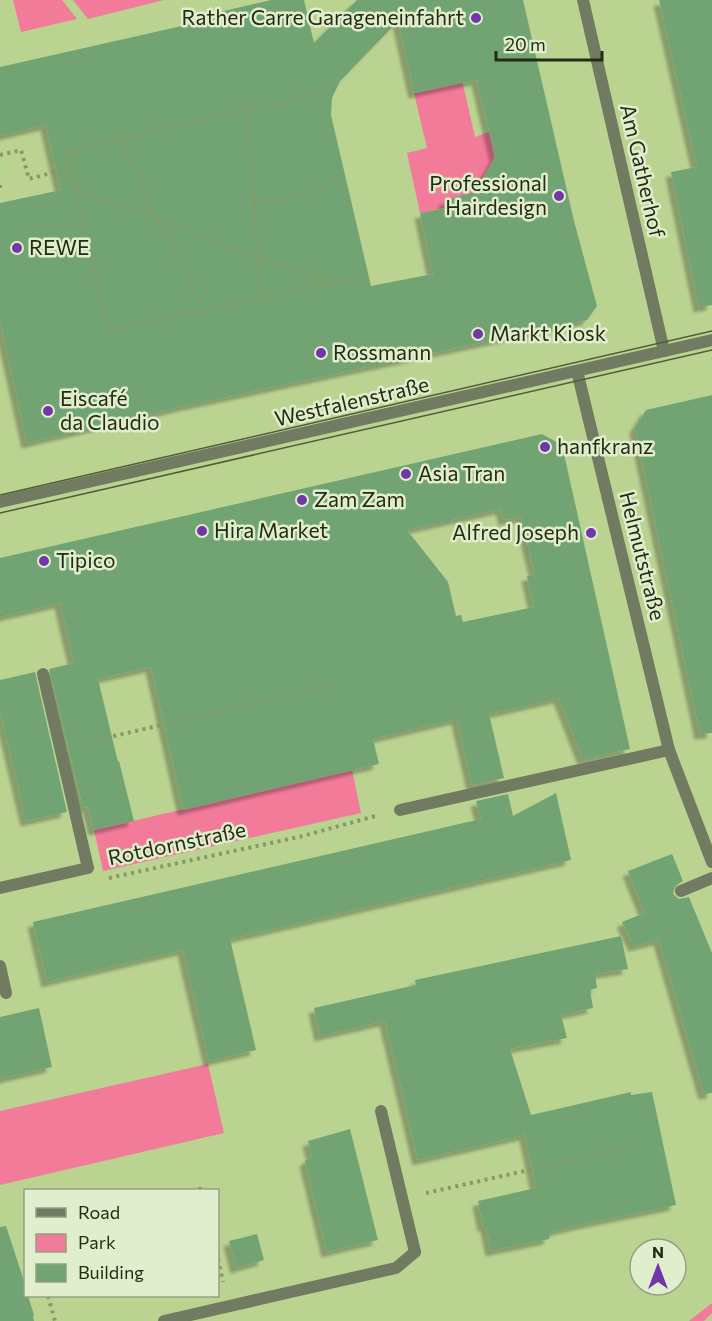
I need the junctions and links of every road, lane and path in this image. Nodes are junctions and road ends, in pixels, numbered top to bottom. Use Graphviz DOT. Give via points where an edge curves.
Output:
graph roads {
  1 [pos="583,0"];
  2 [pos="320,93"];
  3 [pos="248,110"];
  4 [pos="121,139"];
  5 [pos="0,155"];
  6 [pos="70,168"];
  7 [pos="75,188"];
  8 [pos="325,189"];
  9 [pos="254,204"];
  10 [pos="157,219"];
  11 [pos="258,257"];
  12 [pos="362,276"];
  13 [pos="328,283"];
  14 [pos="260,297"];
  15 [pos="205,310"];
  16 [pos="712,340"];
  17 [pos="664,351"];
  18 [pos="577,371"];
  19 [pos="0,502"];
  20 [pos="43,674"];
  21 [pos="338,684"];
  22 [pos="60,748"];
  23 [pos="669,750"];
  24 [pos="400,810"];
  25 [pos="712,862"];
  26 [pos="88,868"];
  27 [pos="712,878"];
  28 [pos="0,888"];
  29 [pos="681,891"];
  30 [pos="0,966"];
  31 [pos="6,993"];
  32 [pos="381,1111"];
  33 [pos="628,1148"];
  34 [pos="402,1198"];
  35 [pos="48,1297"];
  36 [pos="55,1321"];
  37 [pos="164,1321"];
  1 -- 17 [label="street, Am Gatherhof"];
  2 -- 3 [label="path"];
  3 -- 4 [label="path"];
  3 -- 9 [label="path"];
  4 -- 6 [label="path" via="66,151"];
  4 -- 10 [label="path"];
  5 -- 6 [label="path" via="21,150 29,179"];
  6 -- 7 [label="path"];
  7 -- 10 [label="path"];
  7 -- 15 [label="path" via="109,330"];
  8 -- 9 [label="path"];
  9 -- 11 [label="path"];
  10 -- 11 [label="path"];
  10 -- 15 [label="path"];
  11 -- 13 [label="path"];
  11 -- 14 [label="path"];
  12 -- 13 [label="path"];
  13 -- 14 [label="path"];
  14 -- 15 [label="path"];
  16 -- 17 [label="street, Westfalenstraße"];
  17 -- 18 [label="street, Westfalenstraße"];
  18 -- 19 [label="street, Westfalenstraße"];
  18 -- 23 [label="street, Helmutstraße"];
  20 -- 22 [label="street"];
  21 -- 22 [label="path"];
  22 -- 26 [label="street"];
  23 -- 24 [label="street"];
  23 -- 25 [label="street, Helmutstraße"];
  24 -- 26 [label="path, Rotdornstraße" via="303,836 90,883"];
  26 -- 28 [label="street, Rotdornstraße"];
  27 -- 29 [label="street"];
  30 -- 31 [label="street"];
  32 -- 34 [label="street"];
  33 -- 34 [label="path"];
  34 -- 37 [label="street" via="415,1252 396,1268"];
  35 -- 36 [label="path"];
}
